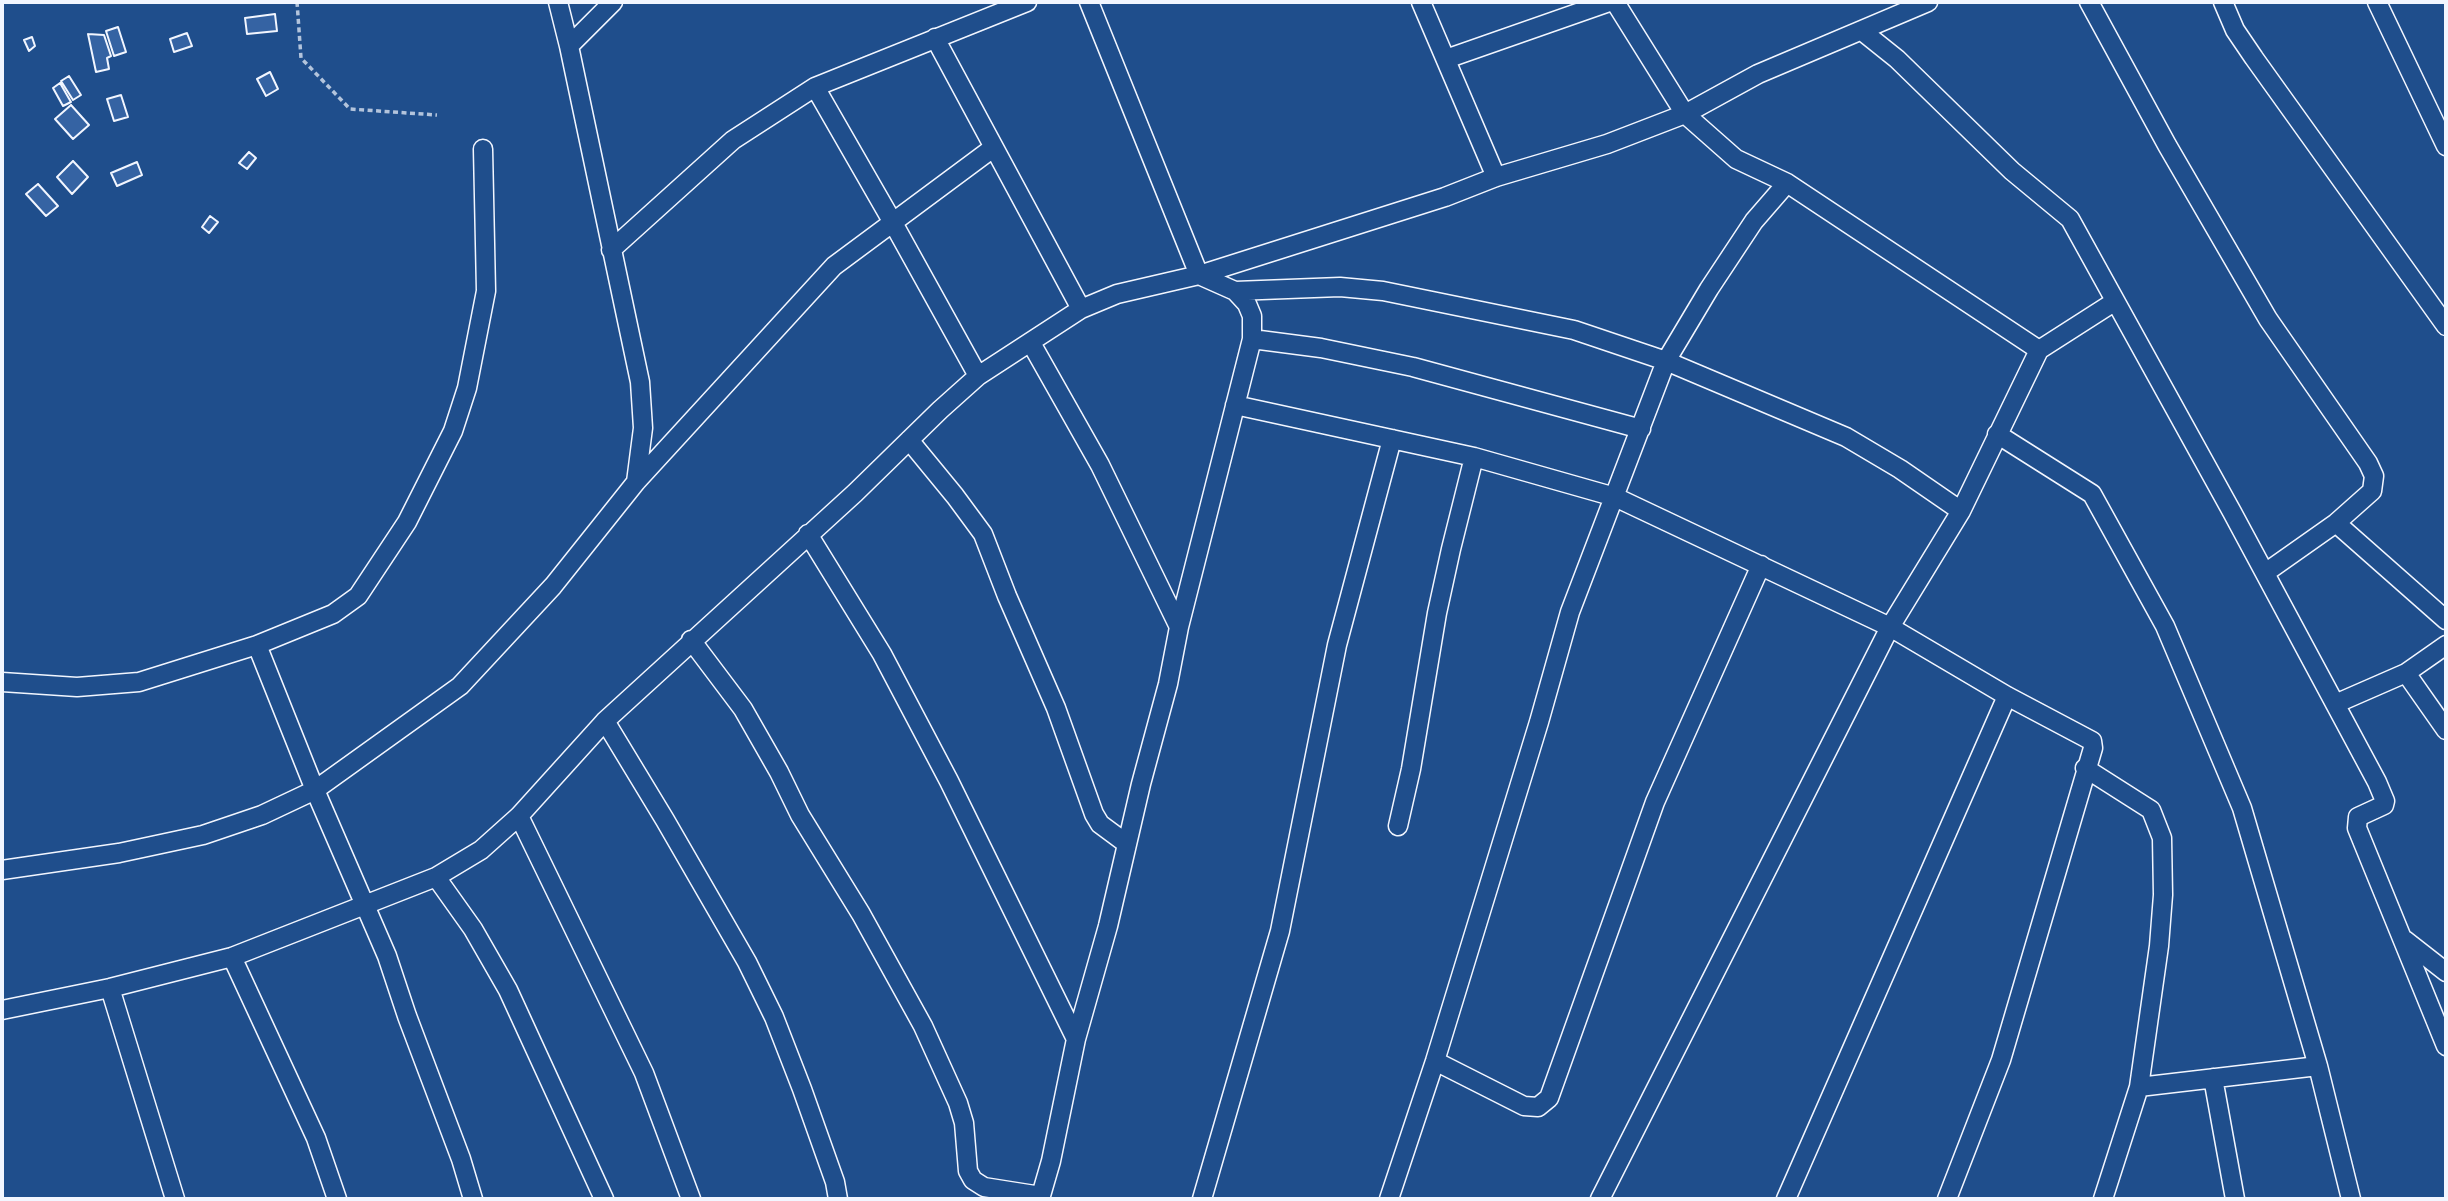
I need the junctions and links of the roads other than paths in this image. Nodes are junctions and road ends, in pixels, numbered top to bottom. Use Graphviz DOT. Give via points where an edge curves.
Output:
graph roads {
  1 [pos="558,2"];
  2 [pos="613,2"];
  3 [pos="1027,2"];
  4 [pos="1089,2"];
  5 [pos="1421,2"];
  6 [pos="1612,2"];
  7 [pos="1927,2"];
  8 [pos="2089,2"];
  9 [pos="2223,2"];
  10 [pos="2377,2"];
  11 [pos="1862,31"];
  12 [pos="935,38"];
  13 [pos="569,46"];
  14 [pos="1446,59"];
  15 [pos="815,87"];
  16 [pos="1685,114"];
  17 [pos="2446,146"];
  18 [pos="993,148"];
  19 [pos="482,149"];
  20 [pos="1496,177"];
  21 [pos="1787,183"];
  22 [pos="892,221"];
  23 [pos="611,250"];
  24 [pos="1199,275"];
  25 [pos="1235,290"];
  26 [pos="2114,302"];
  27 [pos="1081,309"];
  28 [pos="2446,326"];
  29 [pos="1252,339"];
  30 [pos="1031,343"];
  31 [pos="2039,350"];
  32 [pos="1666,361"];
  33 [pos="978,376"];
  34 [pos="1235,405"];
  35 [pos="1641,429"];
  36 [pos="1997,434"];
  37 [pos="1392,439"];
  38 [pos="909,440"];
  39 [pos="1474,457"];
  40 [pos="636,482"];
  41 [pos="1615,497"];
  42 [pos="1961,511"];
  43 [pos="2336,523"];
  44 [pos="808,534"];
  45 [pos="1761,565"];
  46 [pos="2265,573"];
  47 [pos="2446,620"];
  48 [pos="1179,626"];
  49 [pos="1890,627"];
  50 [pos="691,640"];
  51 [pos="257,645"];
  52 [pos="2446,645"];
  53 [pos="2406,673"];
  54 [pos="2,682"];
  55 [pos="2007,696"];
  56 [pos="2335,704"];
  57 [pos="605,721"];
  58 [pos="2446,730"];
  59 [pos="2085,768"];
  60 [pos="315,790"];
  61 [pos="519,816"];
  62 [pos="1398,827"];
  63 [pos="1127,844"];
  64 [pos="2,870"];
  65 [pos="436,877"];
  66 [pos="365,906"];
  67 [pos="2404,939"];
  68 [pos="232,957"];
  69 [pos="2446,972"];
  70 [pos="110,988"];
  71 [pos="2,1010"];
  72 [pos="1076,1039"];
  73 [pos="2446,1046"];
  74 [pos="1435,1061"];
  75 [pos="2318,1066"];
  76 [pos="2213,1078"];
  77 [pos="2138,1087"];
  78 [pos="1040,1198"];
  79 [pos="175,1199"];
  80 [pos="337,1199"];
  81 [pos="473,1199"];
  82 [pos="604,1199"];
  83 [pos="691,1199"];
  84 [pos="838,1199"];
  85 [pos="1202,1199"];
  86 [pos="1389,1199"];
  87 [pos="1600,1199"];
  88 [pos="1786,1199"];
  89 [pos="1947,1199"];
  90 [pos="2104,1199"];
  91 [pos="2235,1199"];
  92 [pos="2351,1199"];
  1 -- 13 [label="street"];
  2 -- 13 [label="street"];
  3 -- 12 [label="street"];
  4 -- 24 [label="street"];
  5 -- 14 [label="street"];
  6 -- 14 [label="street"];
  6 -- 16 [label="street"];
  7 -- 11 [label="street"];
  8 -- 43 [label="street" via="2268,319 2368,463 2374,476 2372,491"];
  9 -- 28 [label="street" via="2254,58"];
  10 -- 17 [label="street"];
  11 -- 16 [label="street" via="1758,74"];
  11 -- 26 [label="street" via="2070,219"];
  12 -- 15 [label="street"];
  12 -- 18 [label="street"];
  13 -- 23 [label="street"];
  14 -- 20 [label="street"];
  15 -- 22 [label="street"];
  15 -- 23 [label="street" via="733,140"];
  16 -- 20 [label="street" via="1607,144"];
  16 -- 21 [label="street" via="1736,159"];
  18 -- 22 [label="street"];
  18 -- 27 [label="street"];
  19 -- 51 [label="street" via="486,291 467,388 453,431 407,522 358,596 332,614"];
  20 -- 24 [label="street"];
  21 -- 31 [label="street"];
  21 -- 32 [label="street" via="1754,221"];
  22 -- 33 [label="street"];
  22 -- 40 [label="street" via="834,266"];
  23 -- 40 [label="street" via="640,382 643,428"];
  24 -- 25 [label="street"];
  24 -- 27 [label="street" via="1117,294"];
  25 -- 29 [label="street" via="1252,316"];
  25 -- 32 [label="street" via="1340,287 1383,291 1574,330"];
  26 -- 31 [label="street"];
  26 -- 46 [label="street"];
  27 -- 30 [label="street"];
  29 -- 34 [label="street"];
  29 -- 35 [label="street" via="1413,367"];
  30 -- 33 [label="street"];
  30 -- 48 [label="street" via="1100,465"];
  31 -- 36 [label="street"];
  32 -- 35 [label="street"];
  32 -- 42 [label="street" via="1846,438"];
  33 -- 38 [label="street"];
  34 -- 37 [label="street"];
  34 -- 48 [label="street"];
  35 -- 41 [label="street"];
  36 -- 42 [label="street"];
  36 -- 75 [label="street" via="2092,494 2165,626 2242,808"];
  37 -- 39 [label="street"];
  37 -- 85 [label="street" via="1337,645 1280,932"];
  38 -- 44 [label="street"];
  38 -- 63 [label="street" via="983,534 1056,708 1094,814"];
  39 -- 41 [label="street"];
  39 -- 62 [label="street" via="1437,613"];
  40 -- 60 [label="street" via="553,586 460,686"];
  41 -- 45 [label="street"];
  41 -- 74 [label="street" via="1570,612"];
  42 -- 49 [label="street"];
  43 -- 46 [label="street"];
  43 -- 47 [label="street"];
  44 -- 50 [label="street"];
  44 -- 72 [label="street" via="882,654"];
  45 -- 49 [label="street"];
  45 -- 74 [label="street" via="1655,802 1549,1098 1538,1107 1524,1106"];
  46 -- 56 [label="street"];
  48 -- 63 [label="street"];
  49 -- 55 [label="street"];
  49 -- 87 [label="street"];
  50 -- 57 [label="street"];
  50 -- 78 [label="street" via="743,709 923,1026 958,1103 968,1171 984,1187"];
  51 -- 54 [label="street" via="139,682 77,687"];
  51 -- 60 [label="street"];
  52 -- 53 [label="street"];
  53 -- 56 [label="street"];
  53 -- 58 [label="street"];
  55 -- 59 [label="street" via="2092,741"];
  55 -- 88 [label="street"];
  56 -- 67 [label="street" via="2385,801 2356,822"];
  57 -- 61 [label="street"];
  57 -- 84 [label="street" via="747,962 774,1017"];
  59 -- 77 [label="street" via="2151,810 2162,838 2164,895"];
  59 -- 89 [label="street" via="2000,1060"];
  60 -- 64 [label="street" via="203,835"];
  60 -- 66 [label="street"];
  61 -- 65 [label="street" via="481,850"];
  61 -- 83 [label="street" via="644,1073"];
  63 -- 72 [label="street"];
  65 -- 66 [label="street"];
  65 -- 82 [label="street" via="508,990"];
  66 -- 68 [label="street"];
  66 -- 81 [label="street"];
  67 -- 69 [label="street"];
  67 -- 73 [label="street"];
  68 -- 70 [label="street"];
  68 -- 80 [label="street" via="316,1138"];
  70 -- 71 [label="street"];
  70 -- 79 [label="street"];
  72 -- 78 [label="street"];
  74 -- 86 [label="street"];
  75 -- 76 [label="street"];
  75 -- 92 [label="street"];
  76 -- 77 [label="street"];
  76 -- 91 [label="street"];
  77 -- 90 [label="street"];
}
